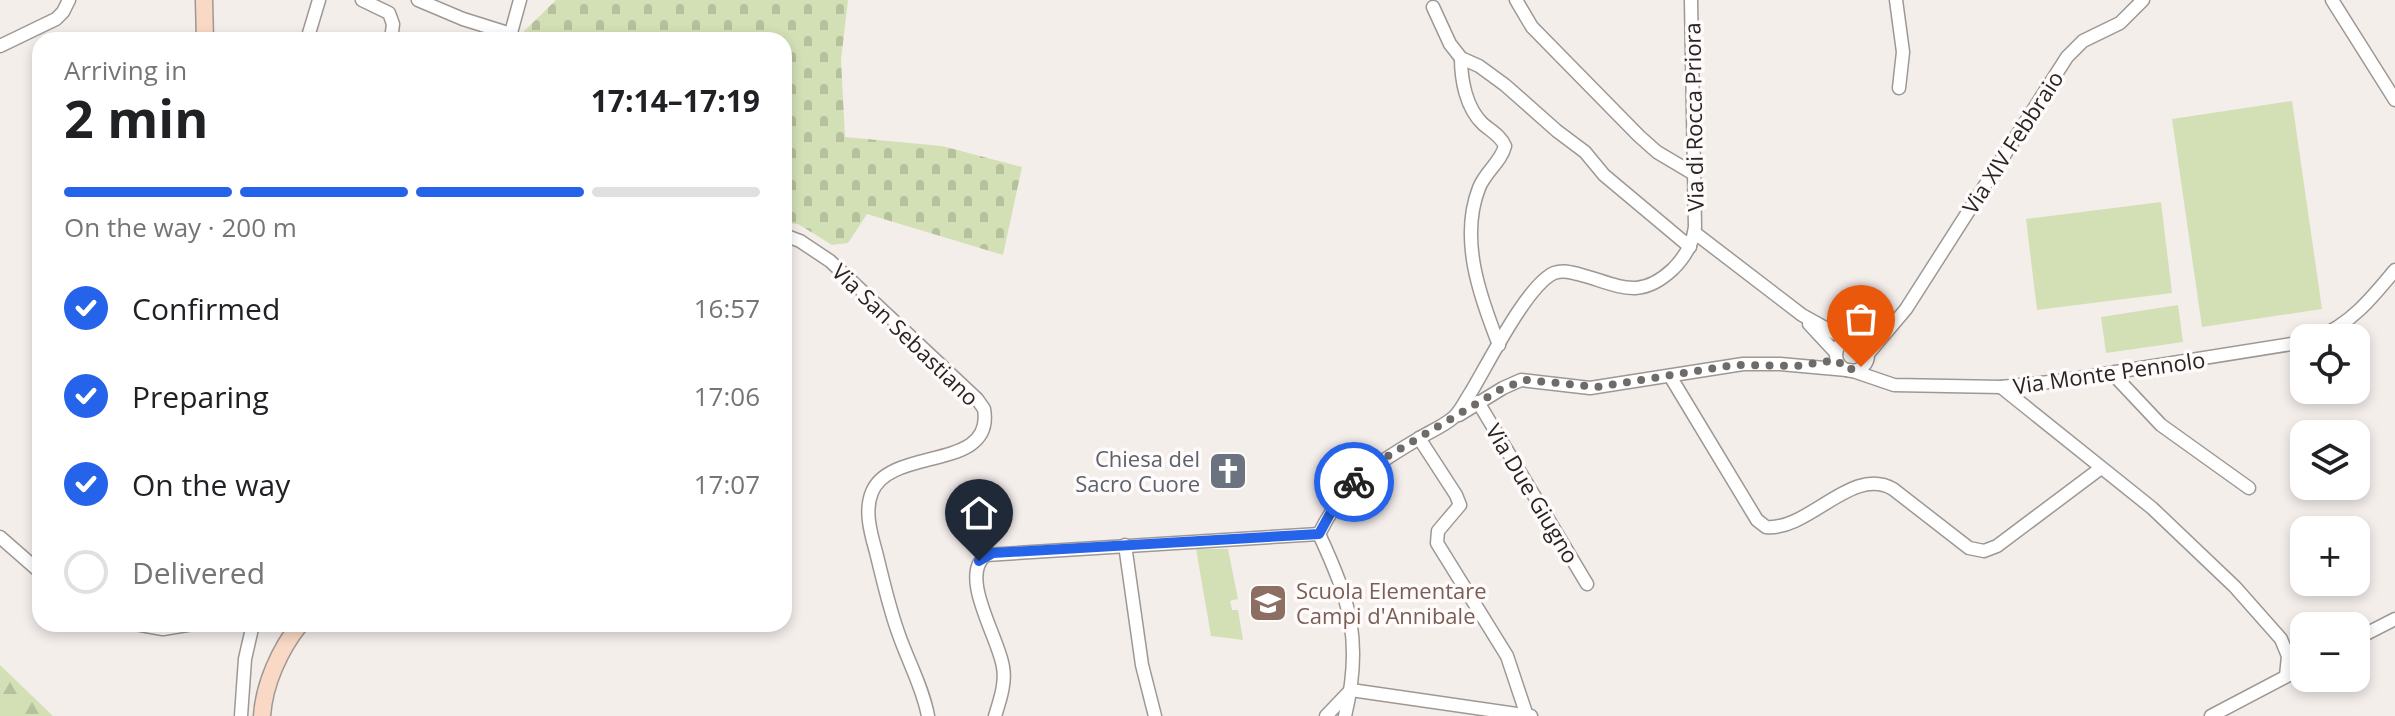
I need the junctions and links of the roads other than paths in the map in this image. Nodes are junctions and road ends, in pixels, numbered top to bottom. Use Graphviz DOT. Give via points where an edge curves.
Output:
graph roads {
  1 [pos="69,0"];
  2 [pos="204,0"];
  3 [pos="319,0"];
  4 [pos="362,0"];
  5 [pos="418,0"];
  6 [pos="520,0"];
  7 [pos="1516,0"];
  8 [pos="1691,0"];
  9 [pos="1896,0"];
  10 [pos="2143,0"];
  11 [pos="2332,0"];
  12 [pos="1433,7"];
  13 [pos="205,32"];
  14 [pos="309,32"];
  15 [pos="392,32"];
  16 [pos="497,32"];
  17 [pos="511,32"];
  18 [pos="0,46"];
  19 [pos="1461,58"];
  20 [pos="1899,88"];
  21 [pos="2395,100"];
  22 [pos="1694,174"];
  23 [pos="1695,233"];
  24 [pos="792,238"];
  25 [pos="1690,247"];
  26 [pos="2395,270"];
  27 [pos="1906,309"];
  28 [pos="1802,315"];
  29 [pos="2342,324"];
  30 [pos="1851,339"];
  31 [pos="2290,344"];
  32 [pos="1499,345"];
  33 [pos="1837,356"];
  34 [pos="1867,357"];
  35 [pos="1796,366"];
  36 [pos="1849,370"];
  37 [pos="2112,373"];
  38 [pos="1670,376"];
  39 [pos="1914,387"];
  40 [pos="2001,387"];
  41 [pos="1478,402"];
  42 [pos="1456,416"];
  43 [pos="1419,438"];
  44 [pos="2101,468"];
  45 [pos="2249,488"];
  46 [pos="1319,534"];
  47 [pos="0,537"];
  48 [pos="1125,545"];
  49 [pos="32,565"];
  50 [pos="1587,584"];
  51 [pos="2395,619"];
  52 [pos="251,632"];
  53 [pos="294,632"];
  54 [pos="2370,632"];
  55 [pos="2290,674"];
  56 [pos="2286,676"];
  57 [pos="1351,690"];
  58 [pos="241,716"];
  59 [pos="262,716"];
  60 [pos="928,716"];
  61 [pos="995,716"];
  62 [pos="1155,716"];
  63 [pos="1326,716"];
  64 [pos="1345,716"];
  65 [pos="1529,716"];
  66 [pos="2211,716"];
  1 -- 18 [label="street" via="56,19"];
  2 -- 13 [label="main road"];
  3 -- 14 [label="street"];
  4 -- 15 [label="street" via="389,13"];
  5 -- 16 [label="street"];
  6 -- 17 [label="street"];
  7 -- 22 [label="street" via="1532,27 1639,136"];
  8 -- 22 [label="street, Via di Rocca Priora"];
  9 -- 20 [label="street" via="1903,52"];
  10 -- 27 [label="street, Via XIV Febbraio" via="2120,23 2083,41 2067,57"];
  11 -- 21 [label="street"];
  12 -- 19 [label="street"];
  19 -- 25 [label="street" via="1505,85"];
  19 -- 32 [label="street" via="1471,108 1505,146 1478,190 1472,230 1478,283"];
  22 -- 23 [label="street, Via di Rocca Priora"];
  23 -- 25 [label="street, Via di Rocca Priora"];
  23 -- 28 [label="street"];
  24 -- 60 [label="street, Via San Sebastiano" via="830,261 984,409 982,428 971,446 891,472 874,488 869,504 891,614"];
  25 -- 32 [label="street, Via di Rocca Priora" via="1665,276 1639,289 1567,271 1556,273 1533,292"];
  26 -- 29 [label="street"];
  27 -- 30 [label="street, Via XIV Febbraio" via="1879,329"];
  27 -- 34 [label="street, Via XIV Febbraio"];
  28 -- 30 [label="street"];
  28 -- 33 [label="street"];
  30 -- 33 [label="street" via="1839,345"];
  30 -- 34 [label="street" via="1862,343"];
  31 -- 37 [label="street, Via Monte Pennolo"];
  32 -- 42 [label="street, Via di Rocca Priora"];
  33 -- 35 [label="street, Via Monte Pennolo"];
  33 -- 36 [label="street"];
  34 -- 36 [label="street" via="1861,367"];
  34 -- 39 [label="street, Via Monte Pennolo" via="1892,381"];
  35 -- 36 [label="street, Via Monte Pennolo"];
  35 -- 38 [label="street, Via Monte Pennolo" via="1743,364"];
  36 -- 39 [label="street, Via Monte Pennolo"];
  37 -- 40 [label="street, Via Monte Pennolo"];
  37 -- 45 [label="street" via="2161,425"];
  38 -- 41 [label="street, Via Monte Pennolo" via="1590,388 1521,380"];
  38 -- 44 [label="street" via="1766,527 1788,523 1854,488 1878,483 1969,548 1984,551"];
  39 -- 40 [label="street, Via Monte Pennolo"];
  40 -- 44 [label="street"];
  41 -- 42 [label="street, Via Monte Pennolo"];
  41 -- 50 [label="street, Via Due Giugno"];
  42 -- 43 [label="street, Via di Rocca Priora"];
  43 -- 46 [label="street, Via di Rocca Priora" via="1352,484"];
  43 -- 65 [label="street" via="1460,505 1438,531 1437,543 1507,656"];
  44 -- 56 [label="street" via="2181,534 2268,621 2286,651"];
  46 -- 48 [label="street"];
  46 -- 57 [label="street" via="1350,614"];
  47 -- 49 [label="street"];
  48 -- 61 [label="street" via="993,553 979,561 976,585 1004,670"];
  48 -- 62 [label="street"];
  51 -- 54 [label="street"];
  52 -- 58 [label="street"];
  53 -- 59 [label="main road" via="272,673"];
  55 -- 56 [label="street"];
  56 -- 66 [label="street"];
  57 -- 63 [label="street"];
  57 -- 64 [label="street"];
  57 -- 65 [label="street"];
}
